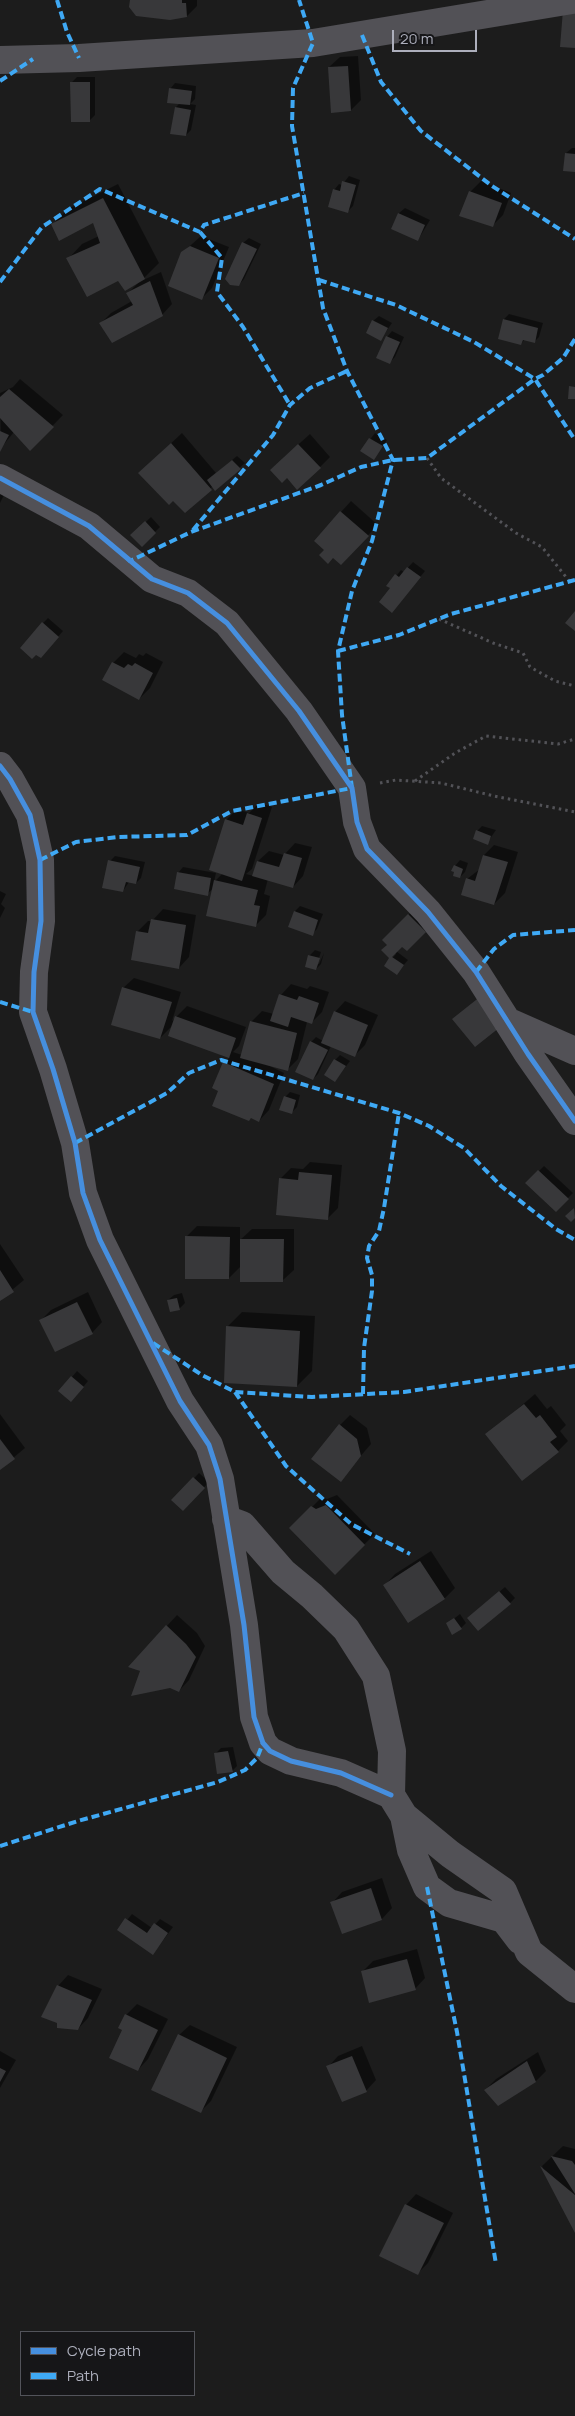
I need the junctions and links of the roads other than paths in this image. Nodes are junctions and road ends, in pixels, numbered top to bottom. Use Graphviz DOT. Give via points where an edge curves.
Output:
graph roads {
  1 [pos="572,0"];
  2 [pos="0,60"];
  3 [pos="0,478"];
  4 [pos="0,766"];
  5 [pos="507,1021"];
  6 [pos="575,1051"];
  7 [pos="575,1121"];
  8 [pos="226,1519"];
  9 [pos="398,1805"];
  10 [pos="530,1952"];
  11 [pos="575,1989"];
  1 -- 2 [label="street" via="313,43"];
  3 -- 5 [label="street" via="89,526 152,579 188,593 227,624 299,710 352,788 358,822 368,849 428,912 476,972"];
  4 -- 8 [label="street" via="30,814 40,860 41,921 34,972 33,1012 75,1143 84,1193 100,1240 180,1401 209,1445 220,1479"];
  5 -- 6 [label="street"];
  5 -- 7 [label="street"];
  8 -- 9 [label="street" via="242,1524 283,1572 346,1629 376,1676 392,1751"];
  8 -- 9 [label="street" via="244,1625 254,1717 264,1744 291,1762 341,1773"];
  9 -- 10 [label="street" via="450,1854 503,1891"];
  9 -- 10 [label="street" via="411,1850 427,1887 449,1903 504,1919"];
  10 -- 11 [label="street"];
}
